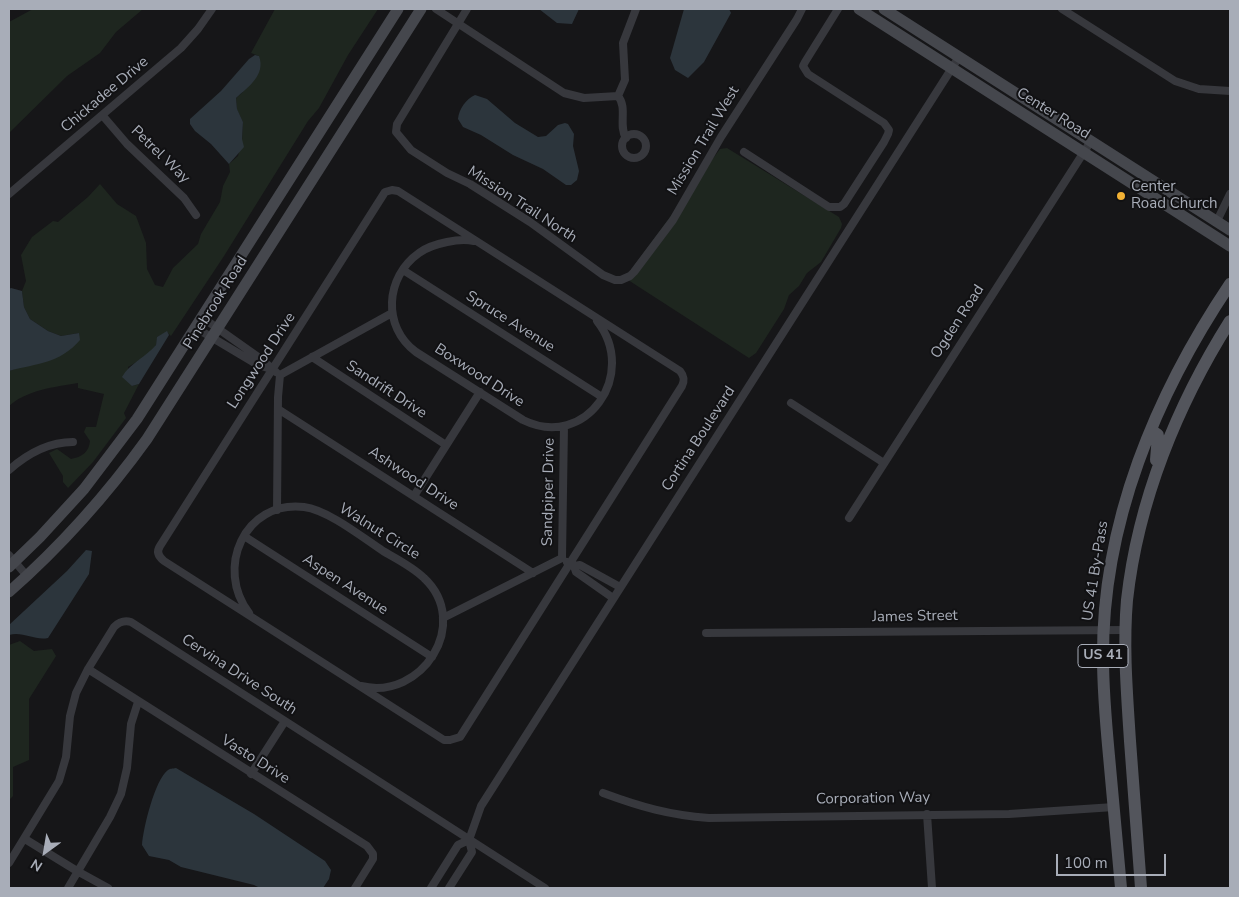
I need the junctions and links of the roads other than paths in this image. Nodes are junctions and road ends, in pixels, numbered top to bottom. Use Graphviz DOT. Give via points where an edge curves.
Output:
graph roads {
  1 [pos="212,9"];
  2 [pos="398,9"];
  3 [pos="421,9"];
  4 [pos="436,9"];
  5 [pos="467,9"];
  6 [pos="636,9"];
  7 [pos="802,9"];
  8 [pos="838,9"];
  9 [pos="859,9"];
  10 [pos="884,9"];
  11 [pos="1062,9"];
  12 [pos="458,23"];
  13 [pos="959,57"];
  14 [pos="952,68"];
  15 [pos="1230,91"];
  16 [pos="618,96"];
  17 [pos="103,116"];
  18 [pos="626,138"];
  19 [pos="1090,141"];
  20 [pos="1084,151"];
  21 [pos="744,152"];
  22 [pos="9,194"];
  23 [pos="1230,194"];
  24 [pos="196,215"];
  25 [pos="1217,221"];
  26 [pos="1230,230"];
  27 [pos="480,244"];
  28 [pos="1230,246"];
  29 [pos="403,270"];
  30 [pos="621,280"];
  31 [pos="1230,284"];
  32 [pos="587,312"];
  33 [pos="392,313"];
  34 [pos="1230,321"];
  35 [pos="200,323"];
  36 [pos="215,333"];
  37 [pos="312,358"];
  38 [pos="273,370"];
  39 [pos="280,375"];
  40 [pos="480,392"];
  41 [pos="602,397"];
  42 [pos="791,403"];
  43 [pos="278,409"];
  44 [pos="564,426"];
  45 [pos="1151,430"];
  46 [pos="74,442"];
  47 [pos="446,445"];
  48 [pos="884,464"];
  49 [pos="9,470"];
  50 [pos="1156,475"];
  51 [pos="414,496"];
  52 [pos="277,510"];
  53 [pos="849,518"];
  54 [pos="244,536"];
  55 [pos="562,558"];
  56 [pos="11,561"];
  57 [pos="572,564"];
  58 [pos="533,573"];
  59 [pos="27,576"];
  60 [pos="620,587"];
  61 [pos="9,592"];
  62 [pos="613,598"];
  63 [pos="254,618"];
  64 [pos="443,618"];
  65 [pos="1103,629"];
  66 [pos="1125,630"];
  67 [pos="706,633"];
  68 [pos="432,657"];
  69 [pos="88,669"];
  70 [pos="355,684"];
  71 [pos="138,702"];
  72 [pos="285,721"];
  73 [pos="251,774"];
  74 [pos="603,793"];
  75 [pos="1114,807"];
  76 [pos="927,814"];
  77 [pos="1136,830"];
  78 [pos="25,838"];
  79 [pos="469,840"];
  80 [pos="9,863"];
  81 [pos="77,871"];
  82 [pos="68,888"];
  83 [pos="108,888"];
  84 [pos="356,888"];
  85 [pos="431,888"];
  86 [pos="449,888"];
  87 [pos="546,888"];
  88 [pos="932,888"];
  89 [pos="1121,888"];
  90 [pos="1141,888"];
  1 -- 17 [label="street, Chickadee Drive" via="181,48"];
  2 -- 35 [label="street, Pinebrook Road"];
  3 -- 36 [label="street, Pinebrook Road"];
  4 -- 12 [label="street"];
  5 -- 12 [label="street"];
  6 -- 16 [label="street" via="623,43 625,80"];
  7 -- 30 [label="street, Mission Trail West" via="673,220 632,274"];
  8 -- 21 [label="street" via="805,62 804,70 889,130 844,204 829,207"];
  9 -- 14 [label="street, Center Road"];
  10 -- 13 [label="street, Center Road"];
  11 -- 15 [label="street" via="1175,80 1199,89"];
  12 -- 16 [label="street" via="564,92 584,98"];
  12 -- 30 [label="street, Mission Trail North" via="397,124 396,132 411,150 530,222 603,275"];
  13 -- 14 [label="street, Cortina Boulevard"];
  13 -- 19 [label="street, Center Road"];
  14 -- 20 [label="street, Center Road"];
  14 -- 60 [label="street, Cortina Boulevard"];
  16 -- 18 [label="street"];
  17 -- 22 [label="street, Chickadee Drive"];
  17 -- 24 [label="street, Petrel Way" via="127,144 184,198"];
  19 -- 20 [label="street, Ogden Road"];
  19 -- 25 [label="street, Center Road"];
  20 -- 28 [label="street, Center Road"];
  20 -- 48 [label="street, Ogden Road"];
  23 -- 25 [label="street"];
  25 -- 26 [label="street, Center Road"];
  27 -- 29 [label="street, Boxwood Drive" via="463,240 430,246 417,254"];
  27 -- 32 [label="street, Longwood Drive"];
  27 -- 38 [label="street, Longwood Drive" via="398,191 387,191"];
  29 -- 33 [label="street, Boxwood Drive" via="395,286"];
  29 -- 41 [label="street, Spruce Avenue"];
  31 -- 45 [label="main road, US 41 By-Pass / US 41" via="1191,346"];
  32 -- 41 [label="street, Boxwood Drive" via="602,329 612,356 610,379"];
  32 -- 57 [label="street, Longwood Drive" via="680,371 684,380"];
  33 -- 37 [label="street"];
  33 -- 40 [label="street, Boxwood Drive" via="397,330 408,346"];
  34 -- 50 [label="main road, US 41" via="1180,413"];
  35 -- 36 [label="street"];
  35 -- 36 [label="street"];
  35 -- 56 [label="street, Pinebrook Road" via="138,420 102,466 53,524"];
  36 -- 38 [label="street" via="258,365"];
  36 -- 59 [label="street, Pinebrook Road" via="121,474"];
  37 -- 39 [label="street"];
  37 -- 47 [label="street, Sandrift Drive"];
  38 -- 39 [label="street"];
  38 -- 63 [label="street, Longwood Drive" via="158,548 164,561"];
  39 -- 43 [label="street"];
  40 -- 44 [label="street, Boxwood Drive" via="529,423 543,427"];
  40 -- 47 [label="street"];
  41 -- 44 [label="street, Boxwood Drive" via="588,414"];
  42 -- 48 [label="street"];
  43 -- 51 [label="street, Ashwood Drive"];
  43 -- 52 [label="street"];
  44 -- 55 [label="street, Sandpiper Drive"];
  45 -- 50 [label="main road" via="1158,435"];
  45 -- 65 [label="main road, US 41 By-Pass / US 41" via="1117,530"];
  46 -- 49 [label="street" via="41,448"];
  47 -- 51 [label="street"];
  48 -- 53 [label="street, Ogden Road"];
  50 -- 66 [label="main road, US 41" via="1136,547"];
  51 -- 58 [label="street, Ashwood Drive"];
  52 -- 54 [label="street, Walnut Circle" via="258,518"];
  52 -- 64 [label="street, Walnut Circle" via="302,507 322,512 417,572 436,593"];
  54 -- 63 [label="street, Walnut Circle" via="235,557 234,577 240,598"];
  54 -- 68 [label="street, Aspen Avenue"];
  55 -- 57 [label="street"];
  55 -- 58 [label="street"];
  56 -- 59 [label="street"];
  57 -- 60 [label="street" via="580,565"];
  57 -- 62 [label="street" via="576,572"];
  57 -- 70 [label="street, Longwood Drive" via="460,737 444,740"];
  58 -- 64 [label="street"];
  59 -- 61 [label="street, Pinebrook Road"];
  60 -- 62 [label="street, Cortina Boulevard"];
  62 -- 79 [label="street, Cortina Boulevard" via="481,806"];
  63 -- 70 [label="street, Longwood Drive"];
  64 -- 68 [label="street, Walnut Circle" via="440,643"];
  65 -- 66 [label="street, James Street"];
  65 -- 67 [label="street, James Street"];
  65 -- 75 [label="main road, US 41 By-Pass / US 41" via="1104,692"];
  66 -- 77 [label="main road, US 41"];
  68 -- 70 [label="street, Walnut Circle" via="416,675 398,684 372,687"];
  69 -- 71 [label="street, Vasto Drive"];
  69 -- 72 [label="street, Cervina Drive South" via="114,627 126,621"];
  69 -- 78 [label="street, Cervina Drive South" via="72,705 66,757 59,781"];
  71 -- 73 [label="street, Vasto Drive"];
  71 -- 81 [label="street" via="131,724 121,794"];
  72 -- 73 [label="street"];
  72 -- 79 [label="street, Cervina Drive South"];
  73 -- 84 [label="street, Vasto Drive" via="370,849 373,854 371,864"];
  74 -- 76 [label="street, Corporation Way" via="644,808 709,818"];
  75 -- 76 [label="street, Corporation Way" via="1009,814"];
  75 -- 77 [label="main road"];
  75 -- 89 [label="main road, US 41 By-Pass / US 41"];
  76 -- 88 [label="street"];
  77 -- 90 [label="main road, US 41"];
  78 -- 80 [label="street, Cervina Drive South"];
  78 -- 81 [label="street"];
  79 -- 85 [label="street, Cortina Boulevard" via="458,845"];
  79 -- 86 [label="street, Cortina Boulevard" via="472,852"];
  79 -- 87 [label="street, Cervina Drive South"];
  81 -- 82 [label="street"];
  81 -- 83 [label="street"];
}
